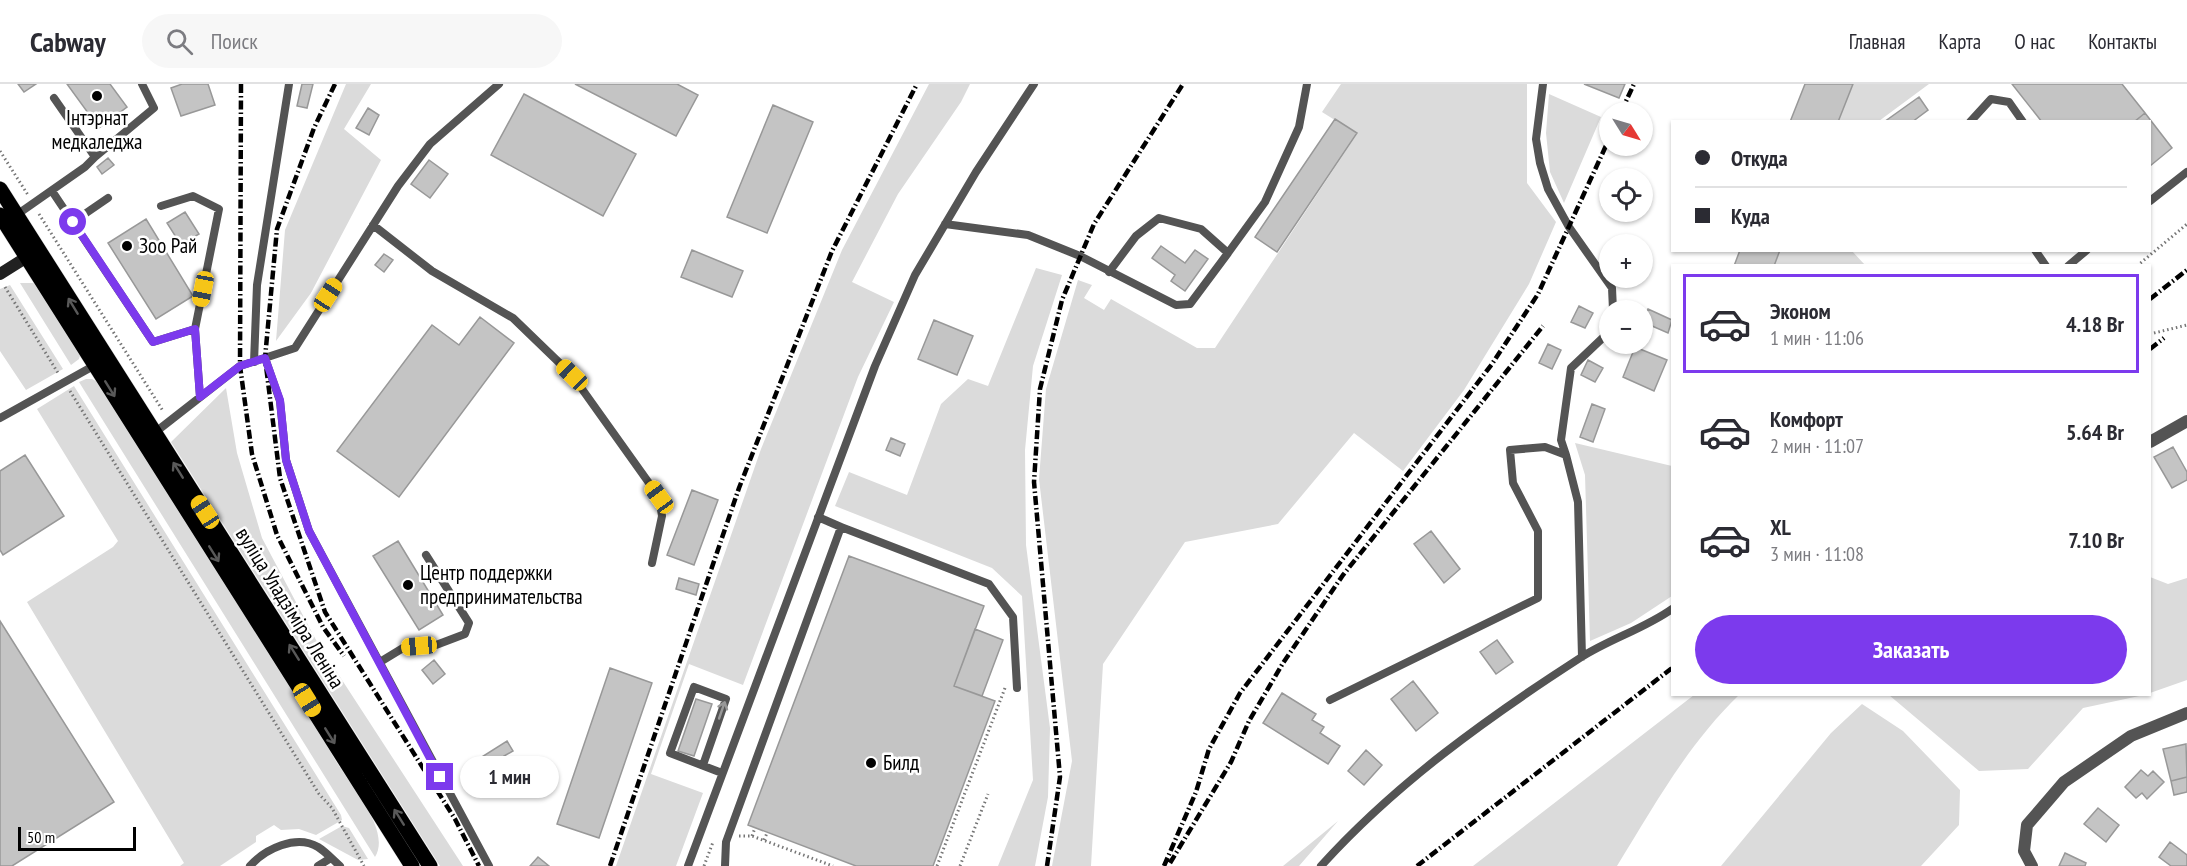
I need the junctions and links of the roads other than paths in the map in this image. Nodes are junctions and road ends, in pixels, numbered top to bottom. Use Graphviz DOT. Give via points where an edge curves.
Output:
graph roads {
  1 [pos="142,84"];
  2 [pos="289,84"];
  3 [pos="499,84"];
  4 [pos="1034,84"];
  5 [pos="1307,84"];
  6 [pos="1544,84"];
  7 [pos="54,98"];
  8 [pos="1972,120"];
  9 [pos="2022,120"];
  10 [pos="95,157"];
  11 [pos="2187,172"];
  12 [pos="0,189"];
  13 [pos="52,191"];
  14 [pos="108,198"];
  15 [pos="2151,200"];
  16 [pos="161,206"];
  17 [pos="7,218"];
  18 [pos="73,222"];
  19 [pos="945,224"];
  20 [pos="373,225"];
  21 [pos="2085,252"];
  22 [pos="33,253"];
  23 [pos="1228,253"];
  24 [pos="2070,264"];
  25 [pos="1109,272"];
  26 [pos="0,276"];
  27 [pos="1613,300"];
  28 [pos="195,329"];
  29 [pos="1599,341"];
  30 [pos="265,358"];
  31 [pos="100,362"];
  32 [pos="254,362"];
  33 [pos="200,397"];
  34 [pos="0,418"];
  35 [pos="2187,421"];
  36 [pos="149,437"];
  37 [pos="2151,441"];
  38 [pos="1566,454"];
  39 [pos="818,517"];
  40 [pos="842,527"];
  41 [pos="426,555"];
  42 [pos="652,564"];
  43 [pos="1671,610"];
  44 [pos="1582,657"];
  45 [pos="380,662"];
  46 [pos="1017,688"];
  47 [pos="1330,700"];
  48 [pos="2187,714"];
  49 [pos="703,765"];
  50 [pos="722,773"];
  51 [pos="331,858"];
  52 [pos="409,860"];
  53 [pos="250,866"];
  54 [pos="318,866"];
  55 [pos="340,866"];
  56 [pos="430,866"];
  57 [pos="489,866"];
  58 [pos="687,866"];
  59 [pos="725,866"];
  60 [pos="1321,866"];
  61 [pos="2032,866"];
  1 -- 10 [label="lane" via="154,108"];
  2 -- 32 [label="lane" via="256,285"];
  3 -- 20 [label="lane" via="430,144"];
  4 -- 19 [label="lane"];
  5 -- 23 [label="lane" via="1299,127 1265,202"];
  6 -- 27 [label="lane" via="1536,139 1548,189 1612,288"];
  7 -- 10 [label="lane"];
  8 -- 9 [label="lane" via="1991,99 2009,102"];
  10 -- 13 [label="lane"];
  11 -- 15 [label="lane"];
  12 -- 17 [label="main road, вуліца Уладзіміра Леніна"];
  13 -- 17 [label="lane"];
  13 -- 18 [label="lane"];
  14 -- 18 [label="lane"];
  16 -- 28 [label="lane" via="193,196 219,209"];
  17 -- 22 [label="main road, вуліца Уладзіміра Леніна"];
  18 -- 28 [label="lane" via="153,342"];
  19 -- 25 [label="lane" via="1028,234"];
  19 -- 39 [label="lane" via="915,275 875,366"];
  20 -- 30 [label="lane" via="295,348"];
  20 -- 42 [label="lane" via="432,271 513,318 572,375 659,497 662,516"];
  21 -- 24 [label="lane"];
  22 -- 26 [label="street"];
  22 -- 31 [label="main road, вуліца Уладзіміра Леніна"];
  23 -- 25 [label="lane" via="1190,304 1176,305"];
  23 -- 25 [label="lane" via="1201,229 1160,218 1136,236"];
  28 -- 33 [label="lane"];
  29 -- 38 [label="lane" via="1571,368 1561,440"];
  30 -- 32 [label="lane"];
  30 -- 45 [label="lane" via="280,400 286,460 309,531"];
  31 -- 34 [label="lane"];
  31 -- 36 [label="main road, вуліца Уладзіміра Леніна"];
  32 -- 33 [label="lane" via="240,366"];
  33 -- 36 [label="lane"];
  35 -- 37 [label="street"];
  36 -- 52 [label="main road, вуліца Уладзіміра Леніна"];
  38 -- 44 [label="lane" via="1578,502"];
  38 -- 47 [label="lane" via="1545,447 1510,450 1513,483 1538,531 1538,598"];
  39 -- 40 [label="lane"];
  39 -- 50 [label="lane"];
  40 -- 46 [label="lane" via="987,583 1013,617"];
  40 -- 59 [label="lane" via="726,842"];
  41 -- 45 [label="lane" via="469,623 465,634 436,645 403,648"];
  43 -- 44 [label="lane"];
  44 -- 60 [label="lane" via="1434,761 1360,823"];
  45 -- 57 [label="lane"];
  48 -- 61 [label="street" via="2131,736 2064,782 2026,825 2024,851"];
  49 -- 49 [label="lane, one-way" via="726,699 694,687 670,753"];
  49 -- 50 [label="lane"];
  50 -- 58 [label="lane"];
  51 -- 53 [label="lane" via="317,847 296,840 270,850"];
  51 -- 54 [label="lane"];
  51 -- 55 [label="lane"];
  52 -- 56 [label="main road, вуліца Уладзіміра Леніна"];
}
